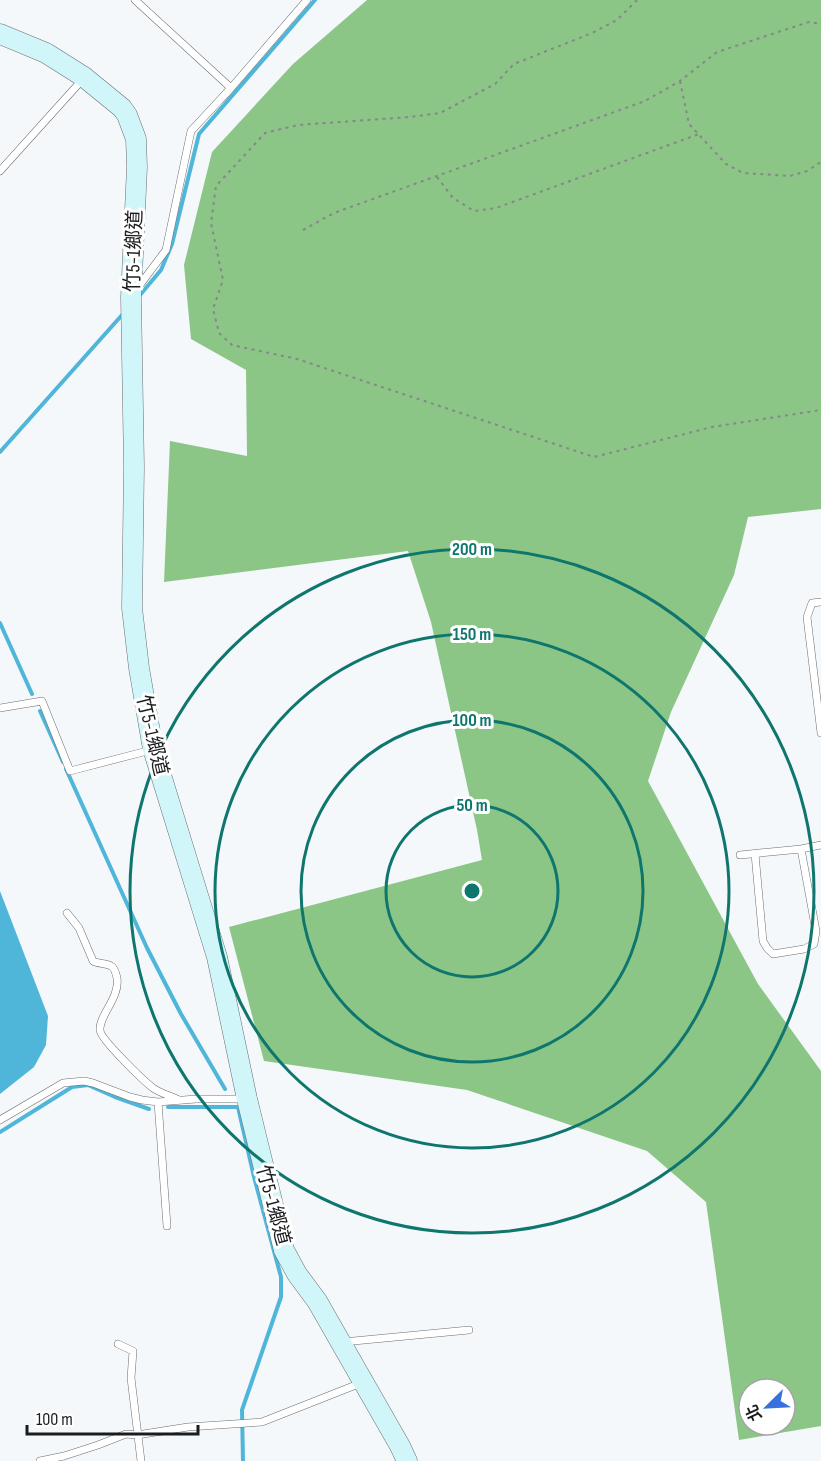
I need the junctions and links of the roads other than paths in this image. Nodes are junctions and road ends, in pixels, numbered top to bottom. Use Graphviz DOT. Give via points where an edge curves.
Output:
graph roads {
  1 [pos="135,0"];
  2 [pos="306,0"];
  3 [pos="0,34"];
  4 [pos="84,77"];
  5 [pos="231,88"];
  6 [pos="0,171"];
  7 [pos="131,297"];
  8 [pos="821,602"];
  9 [pos="0,708"];
  10 [pos="821,733"];
  11 [pos="153,749"];
  12 [pos="821,845"];
  13 [pos="801,849"];
  14 [pos="754,854"];
  15 [pos="740,855"];
  16 [pos="67,913"];
  17 [pos="247,1099"];
  18 [pos="179,1100"];
  19 [pos="158,1102"];
  20 [pos="0,1120"];
  21 [pos="167,1226"];
  22 [pos="469,1330"];
  23 [pos="340,1342"];
  24 [pos="118,1344"];
  25 [pos="363,1383"];
  26 [pos="137,1434"];
  27 [pos="40,1461"];
  28 [pos="141,1461"];
  29 [pos="407,1461"];
  1 -- 5 [label="lane"];
  2 -- 5 [label="lane"];
  3 -- 4 [label="street, 竹5-1鄉道" via="46,53"];
  4 -- 6 [label="lane"];
  4 -- 7 [label="street, 竹5-1鄉道" via="122,108 136,139"];
  5 -- 7 [label="lane" via="192,131 166,250"];
  7 -- 11 [label="street, 竹5-1鄉道" via="132,608"];
  8 -- 10 [label="lane" via="812,603 807,617"];
  9 -- 11 [label="lane" via="42,701 70,771"];
  11 -- 17 [label="street, 竹5-1鄉道" via="217,957"];
  12 -- 13 [label="lane"];
  13 -- 14 [label="lane"];
  13 -- 14 [label="lane" via="816,931 814,944 773,954 763,941"];
  14 -- 15 [label="lane"];
  16 -- 18 [label="lane" via="79,928 93,961 110,965 116,974 116,992 100,1034 155,1090"];
  17 -- 18 [label="lane"];
  17 -- 23 [label="street, 竹5-1鄉道" via="284,1250"];
  18 -- 19 [label="lane"];
  19 -- 20 [label="lane" via="130,1097 93,1083 63,1083"];
  19 -- 21 [label="lane"];
  22 -- 23 [label="lane"];
  23 -- 25 [label="street, 竹5-1鄉道"];
  24 -- 26 [label="lane" via="133,1352 131,1378"];
  25 -- 26 [label="lane" via="262,1422"];
  25 -- 29 [label="street, 竹5-1鄉道"];
  26 -- 27 [label="lane"];
  26 -- 28 [label="lane"];
}
